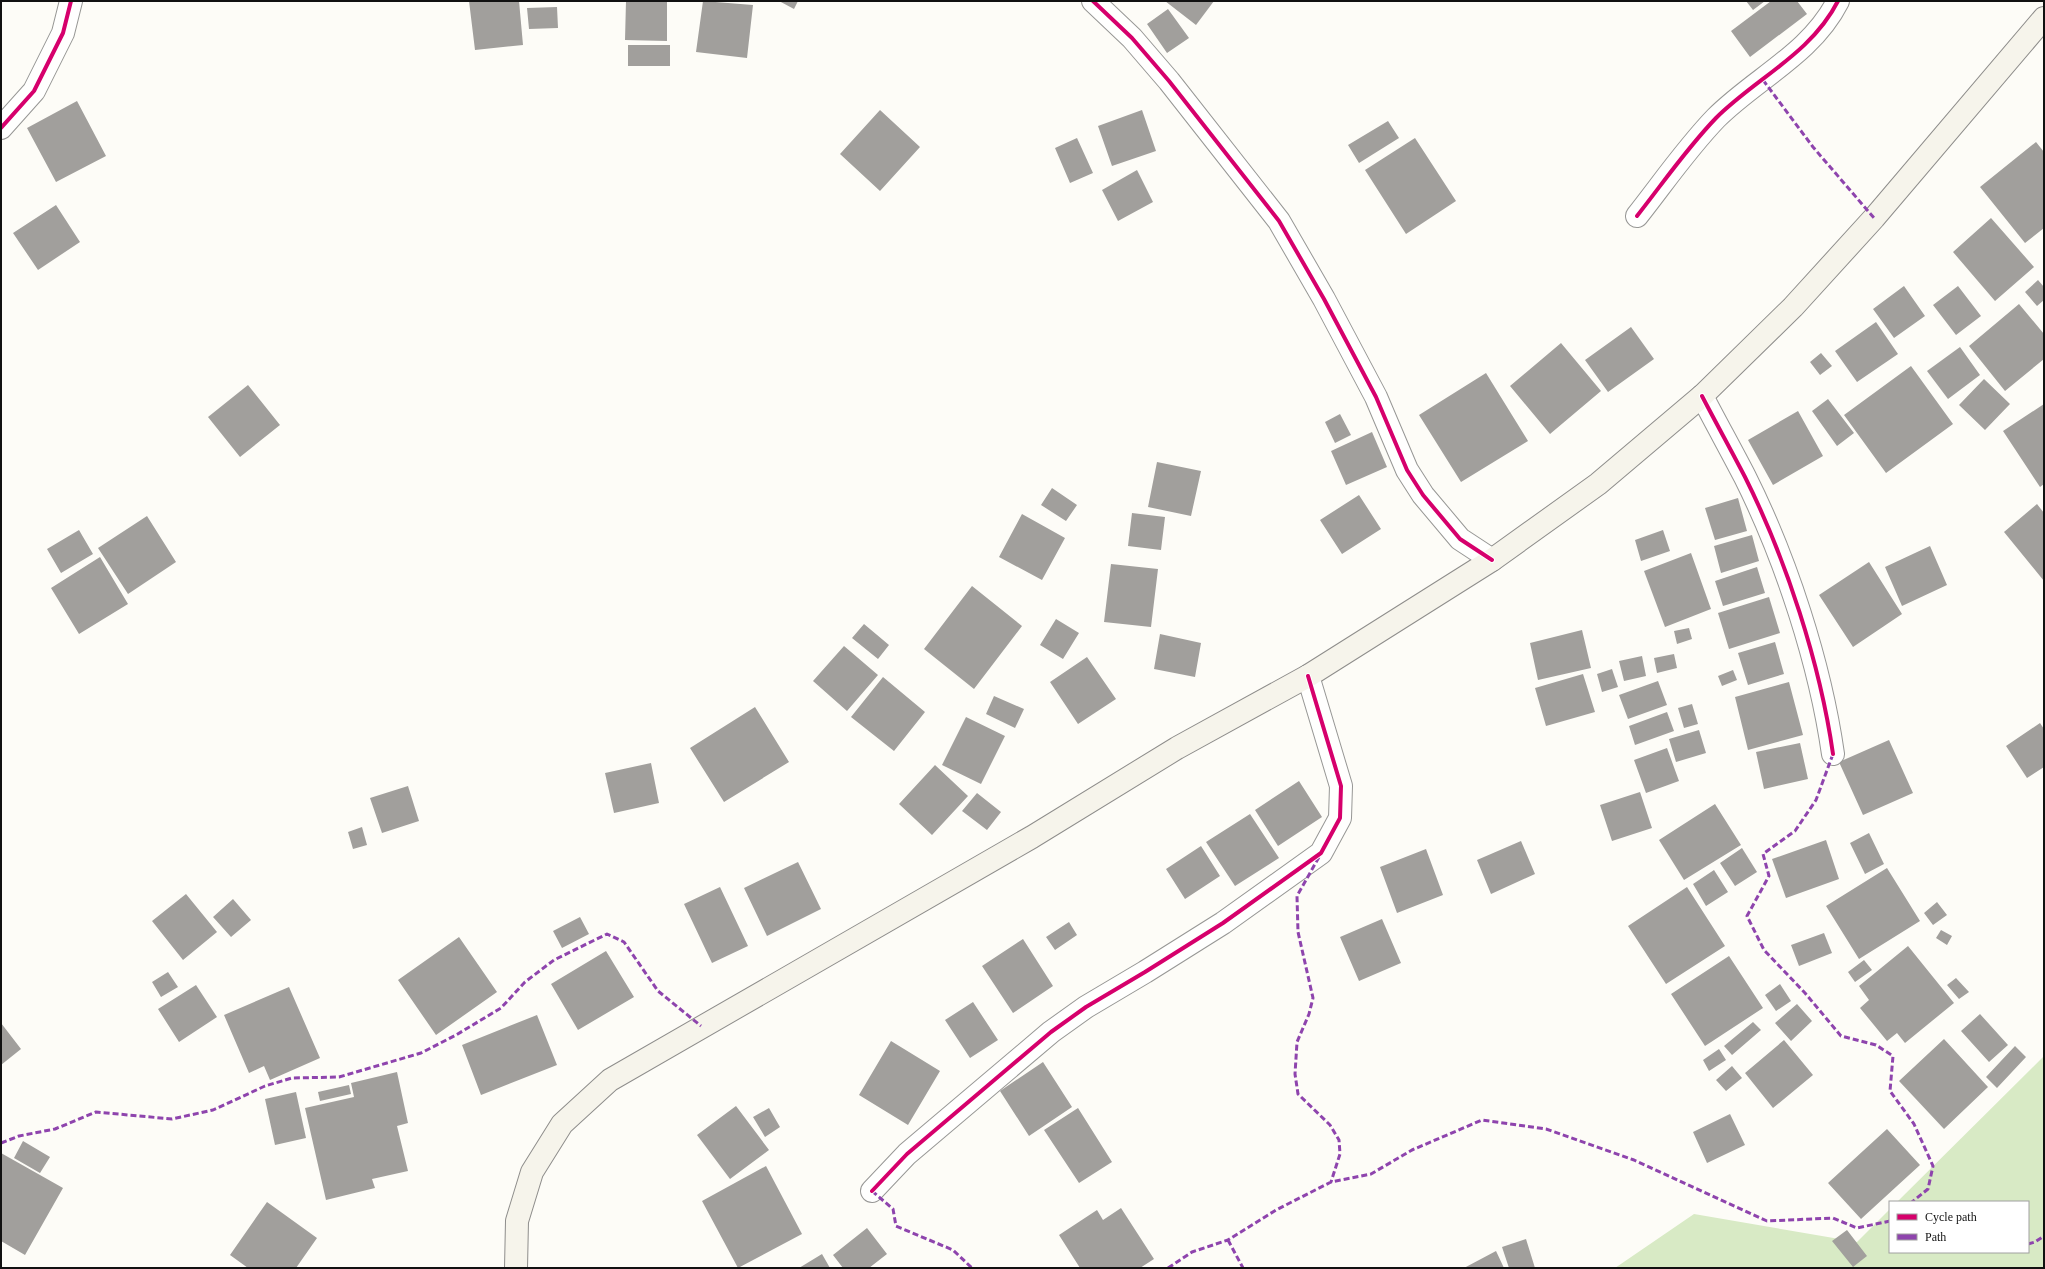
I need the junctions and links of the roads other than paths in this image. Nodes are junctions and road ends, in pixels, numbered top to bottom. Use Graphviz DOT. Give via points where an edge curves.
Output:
graph roads {
  1 [pos="71,1"];
  2 [pos="1092,1"];
  3 [pos="1838,1"];
  4 [pos="2044,18"];
  5 [pos="1,128"];
  6 [pos="1637,216"];
  7 [pos="1702,396"];
  8 [pos="1492,560"];
  9 [pos="1308,676"];
  10 [pos="1832,754"];
  11 [pos="872,1191"];
  12 [pos="516,1268"];
  1 -- 5 [label="street" via="63,33 34,91"];
  2 -- 8 [label="street" via="1132,38 1169,81 1279,221 1376,397 1406,470 1422,495 1460,539"];
  3 -- 6 [label="street" via="1829,19 1803,48 1716,118"];
  4 -- 7 [label="main road" via="1874,218 1798,302"];
  7 -- 8 [label="main road" via="1598,484"];
  7 -- 10 [label="street" via="1745,477 1787,574 1813,663 1829,727"];
  8 -- 9 [label="main road"];
  9 -- 11 [label="street" via="1341,786 1340,818 1321,853 1223,923 1086,1007 1051,1032 907,1154"];
  9 -- 12 [label="main road" via="1177,748 1032,837 610,1080 562,1124 532,1172 517,1222"];
}
